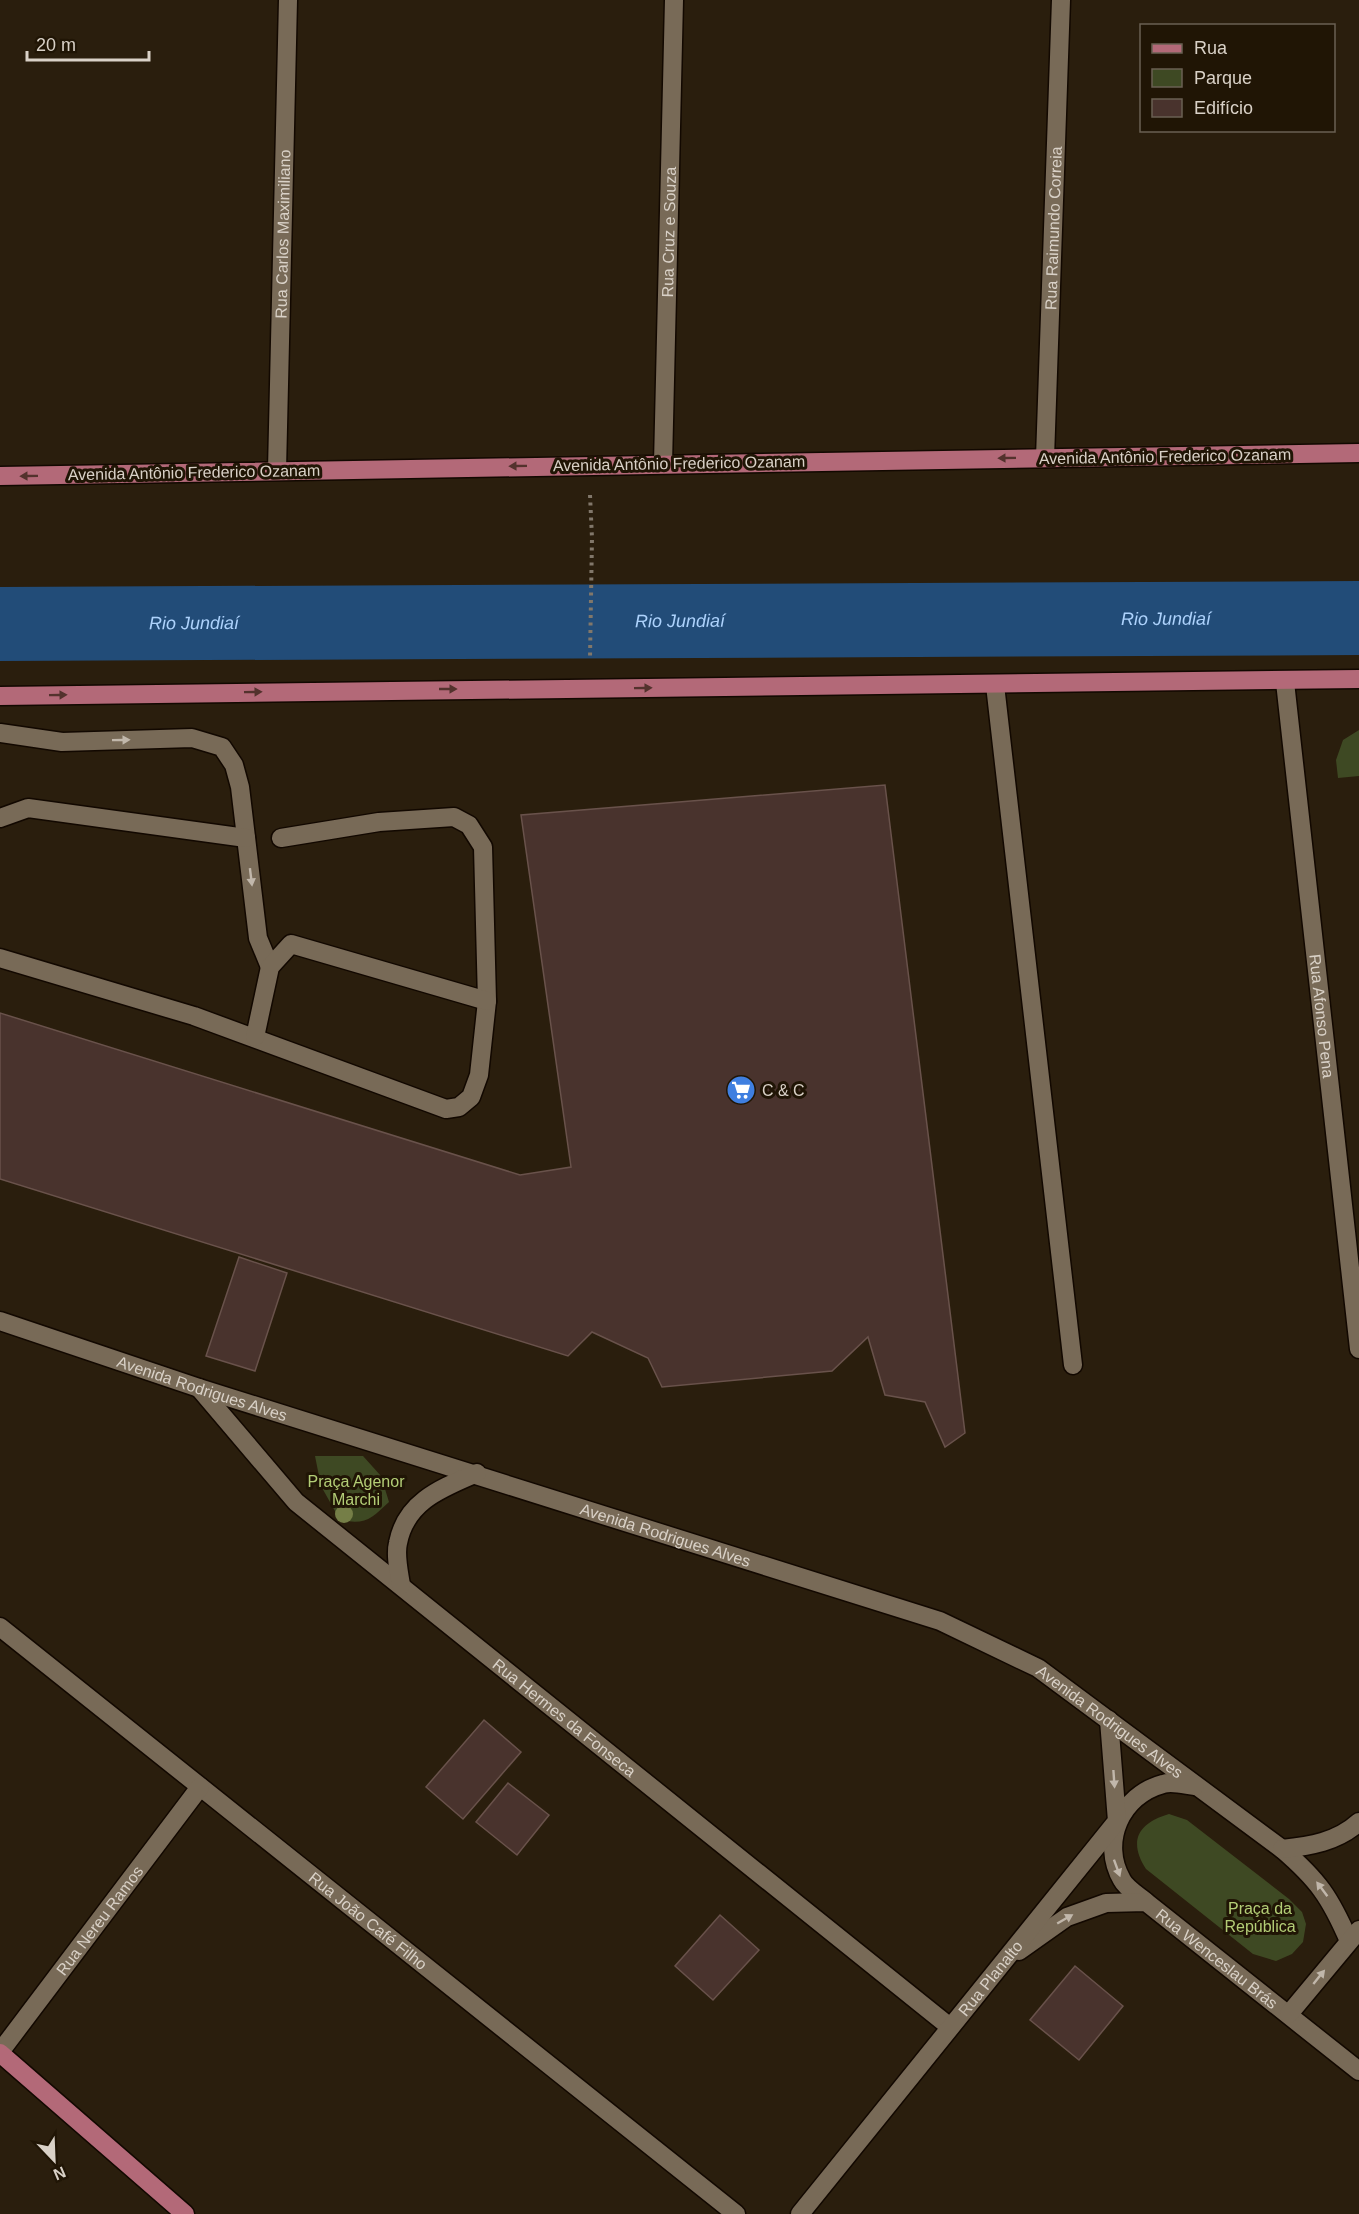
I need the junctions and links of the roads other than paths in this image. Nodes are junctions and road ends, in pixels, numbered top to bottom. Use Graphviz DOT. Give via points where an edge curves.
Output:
graph roads {
  1 [pos="288,0"];
  2 [pos="674,0"];
  3 [pos="1061,0"];
  4 [pos="1359,453"];
  5 [pos="1045,458"];
  6 [pos="663,464"];
  7 [pos="277,470"];
  8 [pos="0,476"];
  9 [pos="1359,679"];
  10 [pos="1285,682"];
  11 [pos="995,685"];
  12 [pos="0,696"];
  13 [pos="0,733"];
  14 [pos="0,818"];
  15 [pos="246,838"];
  16 [pos="281,838"];
  17 [pos="0,958"];
  18 [pos="270,967"];
  19 [pos="487,1001"];
  20 [pos="255,1037"];
  21 [pos="0,1321"];
  22 [pos="1359,1349"];
  23 [pos="1074,1365"];
  24 [pos="199,1388"];
  25 [pos="477,1473"];
  26 [pos="401,1585"];
  27 [pos="0,1626"];
  28 [pos="1109,1720"];
  29 [pos="1195,1786"];
  30 [pos="200,1787"];
  31 [pos="1117,1821"];
  32 [pos="1359,1822"];
  33 [pos="1282,1849"];
  34 [pos="1146,1902"];
  35 [pos="1354,1935"];
  36 [pos="1000,1964"];
  37 [pos="1290,2014"];
  38 [pos="950,2026"];
  39 [pos="0,2053"];
  40 [pos="1359,2071"];
  41 [pos="185,2214"];
  42 [pos="736,2214"];
  43 [pos="800,2214"];
  1 -- 7 [label="street, Rua Carlos Maximiliano"];
  2 -- 6 [label="street, Rua Cruz e Souza"];
  3 -- 5 [label="street, Rua Raimundo Correia"];
  4 -- 5 [label="main road, Avenida Antônio Frederico Ozanam"];
  5 -- 6 [label="main road, Avenida Antônio Frederico Ozanam, one-way"];
  6 -- 7 [label="main road, Avenida Antônio Frederico Ozanam, one-way"];
  7 -- 8 [label="main road, Avenida Antônio Frederico Ozanam, one-way"];
  9 -- 10 [label="main road"];
  10 -- 11 [label="main road"];
  10 -- 22 [label="street, Rua Afonso Pena"];
  12 -- 11 [label="main road, one-way"];
  11 -- 23 [label="street"];
  13 -- 15 [label="street, one-way" via="62,742 192,738 222,747 234,765"];
  14 -- 15 [label="street" via="28,808"];
  15 -- 18 [label="street, one-way" via="258,938"];
  16 -- 19 [label="street" via="379,822 454,817 469,825 483,847"];
  17 -- 20 [label="street"];
  18 -- 19 [label="street" via="291,944"];
  18 -- 20 [label="street"];
  19 -- 20 [label="street" via="480,1075 471,1097 459,1107 446,1109"];
  21 -- 24 [label="street, Avenida Rodrigues Alves"];
  24 -- 25 [label="street, Avenida Rodrigues Alves"];
  24 -- 26 [label="street, Rua Hermes da Fonseca" via="296,1502"];
  25 -- 26 [label="street" via="432,1491 406,1517 397,1544"];
  25 -- 28 [label="street, Avenida Rodrigues Alves" via="940,1621 1038,1668"];
  26 -- 38 [label="street, Rua Hermes da Fonseca"];
  27 -- 30 [label="street, Rua João Café Filho"];
  28 -- 29 [label="street, Avenida Rodrigues Alves"];
  28 -- 31 [label="street, one-way"];
  29 -- 31 [label="street, Rua Planalto" via="1164,1783 1155,1787 1136,1796"];
  29 -- 33 [label="street, Avenida Rodrigues Alves"];
  30 -- 39 [label="street, Rua Nereu Ramos"];
  30 -- 42 [label="street, Rua João Café Filho"];
  31 -- 34 [label="street, one-way" via="1112,1852 1122,1882"];
  31 -- 36 [label="street, Rua Planalto"];
  32 -- 33 [label="street" via="1351,1830 1318,1845"];
  35 -- 33 [label="street, Avenida Rodrigues Alves, one-way" via="1311,1874"];
  36 -- 34 [label="street, Rua Wenceslau Brás, one-way" via="1067,1917 1106,1903"];
  34 -- 37 [label="street, Rua Wenceslau Brás"];
  37 -- 35 [label="street, one-way"];
  36 -- 38 [label="street, Rua Planalto"];
  37 -- 40 [label="street, Rua Wenceslau Brás"];
  38 -- 43 [label="street, Rua Planalto"];
  39 -- 41 [label="main road"];
}
